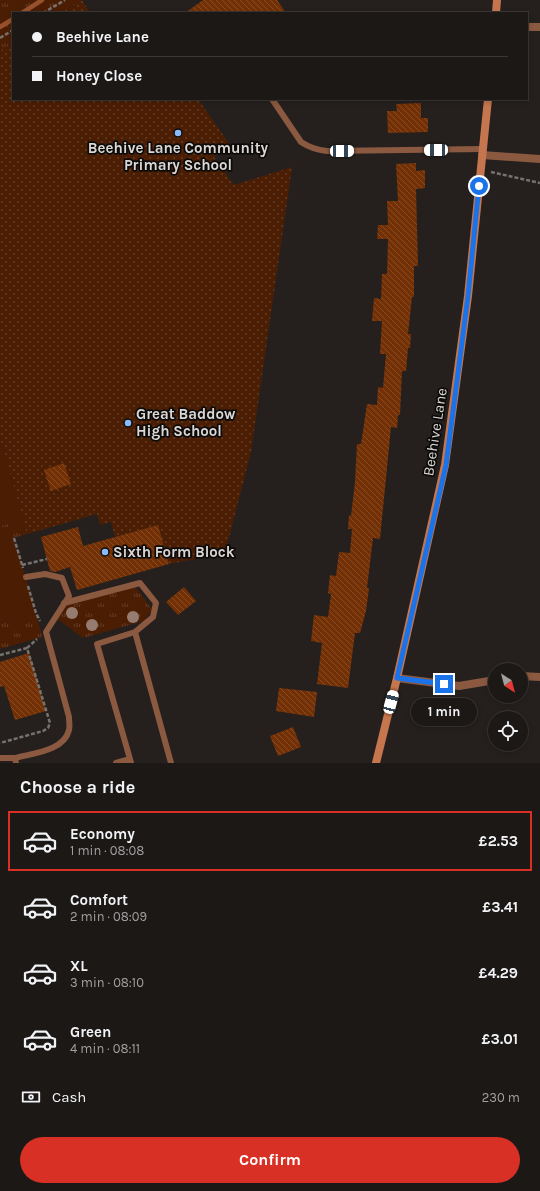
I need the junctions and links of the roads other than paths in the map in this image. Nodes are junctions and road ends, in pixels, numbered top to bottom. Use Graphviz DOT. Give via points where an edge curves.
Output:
graph roads {
  1 [pos="497,0"];
  2 [pos="496,12"];
  3 [pos="528,26"];
  4 [pos="540,27"];
  5 [pos="273,100"];
  6 [pos="488,100"];
  7 [pos="483,152"];
  8 [pos="540,159"];
  9 [pos="26,577"];
  10 [pos="64,604"];
  11 [pos="135,632"];
  12 [pos="528,676"];
  13 [pos="540,677"];
  14 [pos="397,678"];
  15 [pos="488,681"];
  16 [pos="0,758"];
  17 [pos="16,761"];
  18 [pos="131,761"];
  19 [pos="116,763"];
  20 [pos="172,763"];
  21 [pos="376,763"];
  1 -- 2 [label="main road"];
  3 -- 4 [label="street"];
  5 -- 7 [label="lane" via="301,142 314,149"];
  6 -- 7 [label="main road, Beehive Lane"];
  7 -- 8 [label="street"];
  7 -- 14 [label="main road, Beehive Lane" via="468,296 446,465"];
  9 -- 10 [label="lane" via="45,574 62,578 69,596"];
  10 -- 11 [label="lane" via="140,583 156,603 153,617"];
  10 -- 17 [label="lane" via="46,632 69,717 69,730 64,740 55,747"];
  11 -- 18 [label="lane" via="97,644"];
  11 -- 20 [label="lane"];
  12 -- 13 [label="street"];
  14 -- 15 [label="street" via="459,686"];
  14 -- 21 [label="main road, Beehive Lane"];
  16 -- 17 [label="lane"];
  18 -- 19 [label="lane"];
}
